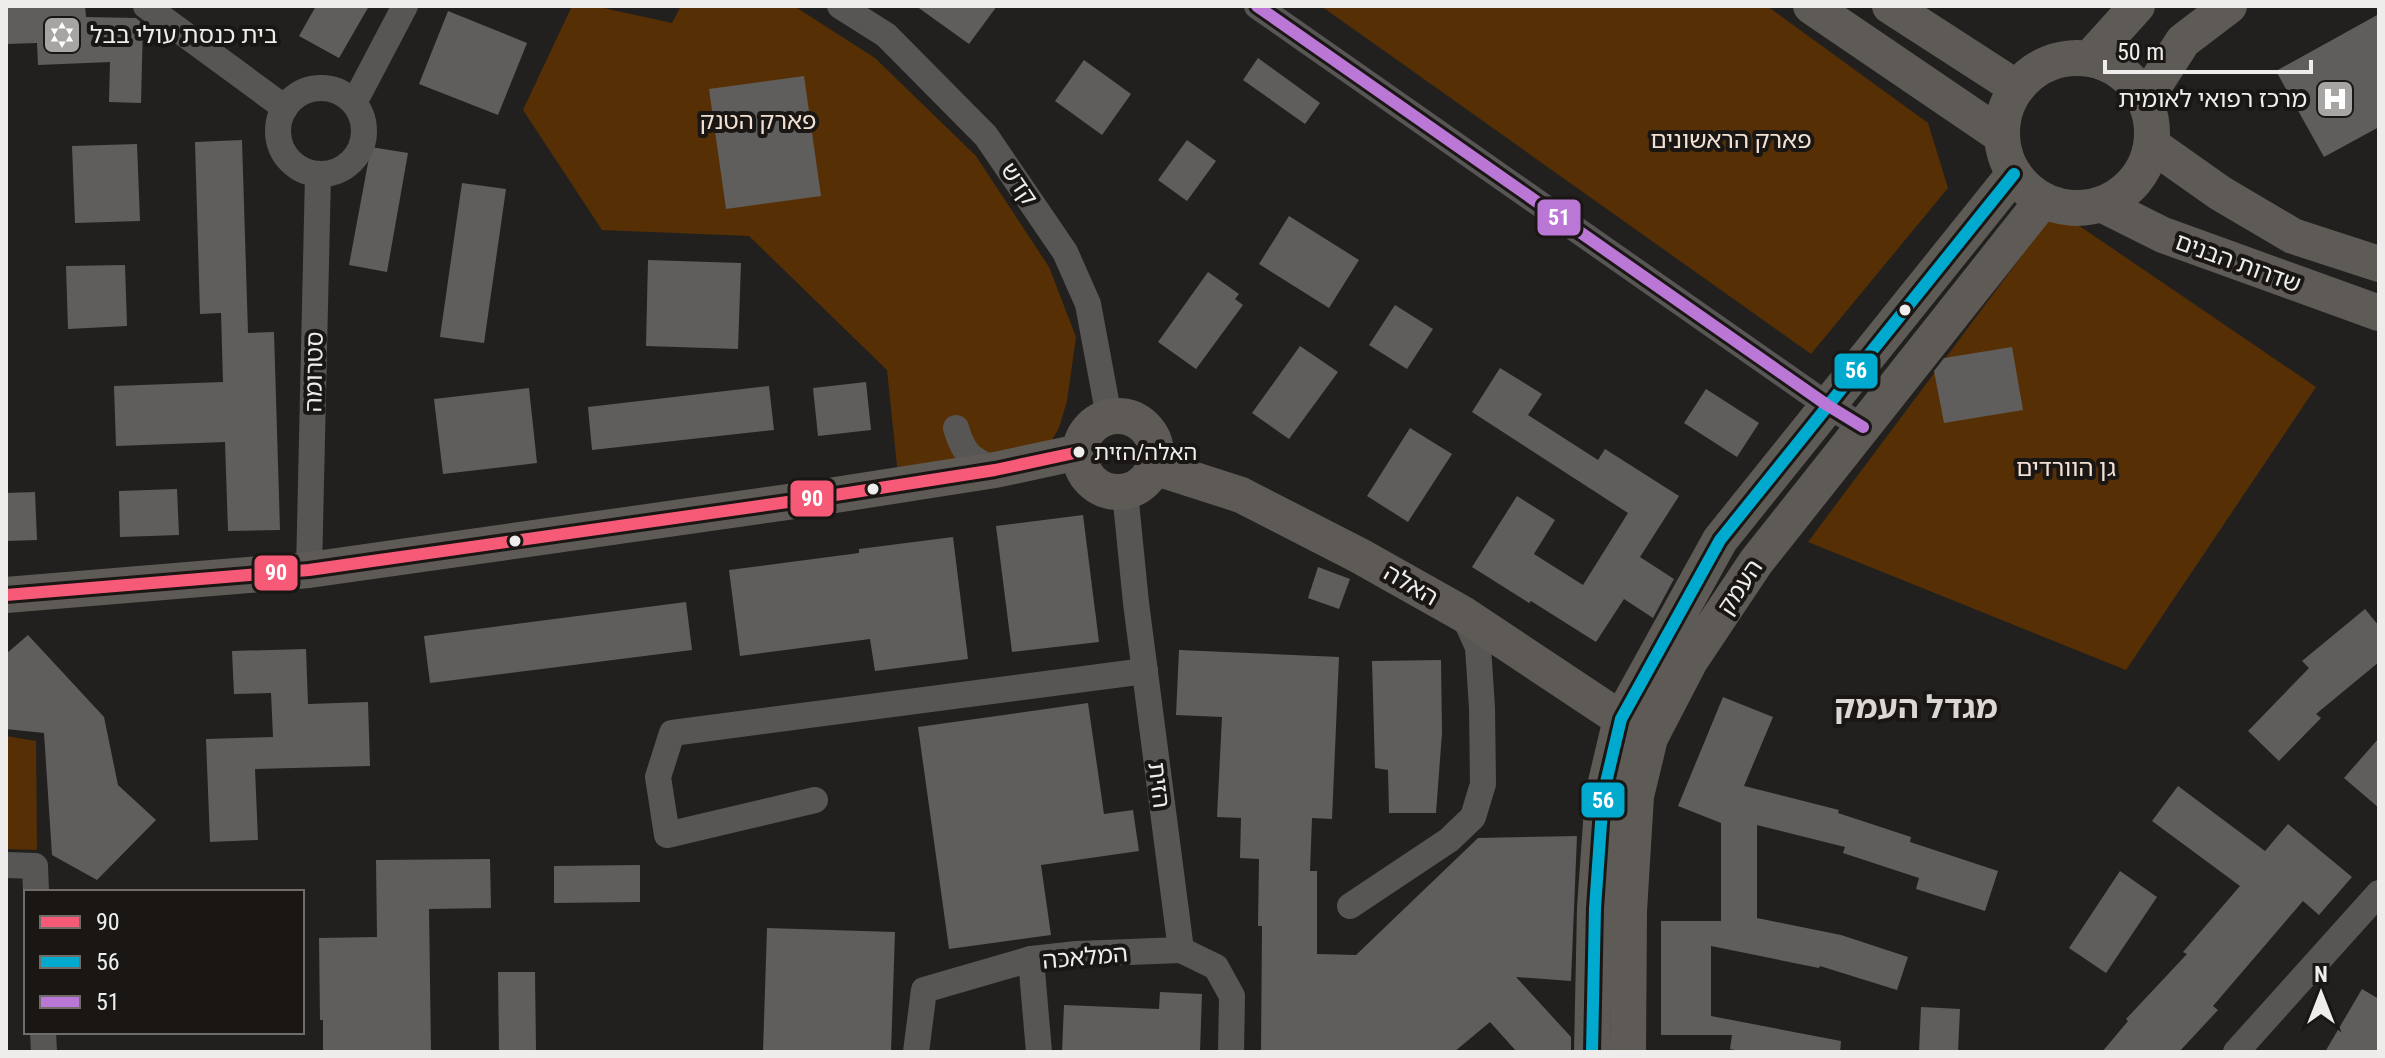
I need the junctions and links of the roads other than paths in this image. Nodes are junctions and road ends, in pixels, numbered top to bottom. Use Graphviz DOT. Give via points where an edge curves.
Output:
graph roads {
  1 [pos="146,6"];
  2 [pos="405,6"];
  3 [pos="840,6"];
  4 [pos="1257,6"];
  5 [pos="1811,6"];
  6 [pos="1890,6"];
  7 [pos="2137,6"];
  8 [pos="2229,6"];
  9 [pos="2090,58"];
  10 [pos="2017,88"];
  11 [pos="2145,100"];
  12 [pos="354,103"];
  13 [pos="285,108"];
  14 [pos="2002,136"];
  15 [pos="2152,145"];
  16 [pos="318,174"];
  17 [pos="2014,174"];
  18 [pos="2043,200"];
  19 [pos="2101,204"];
  20 [pos="2379,264"];
  21 [pos="2379,313"];
  22 [pos="1827,405"];
  23 [pos="1109,417"];
  24 [pos="1863,427"];
  25 [pos="956,428"];
  26 [pos="1079,452"];
  27 [pos="1154,467"];
  28 [pos="995,470"];
  29 [pos="1125,492"];
  30 [pos="309,570"];
  31 [pos="6,595"];
  32 [pos="1463,614"];
  33 [pos="1145,671"];
  34 [pos="1635,729"];
  35 [pos="815,800"];
  36 [pos="6,865"];
  37 [pos="36,890"];
  38 [pos="2379,893"];
  39 [pos="1350,906"];
  40 [pos="1181,950"];
  41 [pos="1031,959"];
  42 [pos="916,1052"];
  43 [pos="1039,1052"];
  44 [pos="1231,1052"];
  45 [pos="1592,1052"];
  46 [pos="1628,1052"];
  47 [pos="2236,1052"];
  1 -- 13 [label="street"];
  2 -- 12 [label="street"];
  3 -- 23 [label="street, קדש" via="886,35 986,136 1065,252 1088,304"];
  4 -- 22 [label="street"];
  5 -- 14 [label="main road"];
  6 -- 10 [label="main road"];
  7 -- 9 [label="main road"];
  8 -- 11 [label="main road" via="2183,41"];
  9 -- 10 [label="main road" via="2062,59 2037,69"];
  9 -- 11 [label="main road" via="2122,73"];
  10 -- 14 [label="main road" via="2005,110"];
  11 -- 15 [label="main road"];
  12 -- 13 [label="street" via="331,89 318,89 305,91"];
  12 -- 16 [label="street" via="361,115 363,144 346,167"];
  13 -- 16 [label="street" via="278,136 283,151 304,171"];
  14 -- 17 [label="main road"];
  15 -- 19 [label="main road" via="2134,181"];
  15 -- 20 [label="main road, שדרות הבנים" via="2293,236"];
  16 -- 30 [label="street, סטרומה"];
  17 -- 18 [label="main road"];
  17 -- 22 [label="main road, העמק"];
  18 -- 19 [label="main road" via="2062,207"];
  18 -- 24 [label="main road, העמק"];
  19 -- 21 [label="main road, שדרות הבנים" via="2163,235"];
  22 -- 24 [label="street"];
  22 -- 34 [label="main road, העמק" via="1720,540"];
  23 -- 26 [label="main road" via="1089,429"];
  23 -- 27 [label="main road" via="1132,419 1150,433"];
  24 -- 34 [label="main road, העמק" via="1756,562 1690,661"];
  25 -- 28 [label="street" via="971,458"];
  26 -- 28 [label="main road"];
  26 -- 29 [label="main road" via="1092,483 1102,490"];
  27 -- 29 [label="main road" via="1143,483"];
  27 -- 32 [label="main road, האלה" via="1241,495"];
  28 -- 30 [label="main road"];
  29 -- 33 [label="street, הזית"];
  30 -- 31 [label="main road"];
  32 -- 34 [label="main road, האלה"];
  32 -- 39 [label="street" via="1478,647 1482,708 1483,784 1473,817 1449,840"];
  33 -- 35 [label="street" via="672,733 658,777 667,835"];
  33 -- 40 [label="street, הזית"];
  34 -- 45 [label="main road, העמק" via="1603,795"];
  34 -- 46 [label="main road, העמק"];
  36 -- 37 [label="street" via="35,866"];
  38 -- 47 [label="street"];
  40 -- 41 [label="street, המלאכה"];
  40 -- 44 [label="street" via="1216,967 1232,996"];
  41 -- 42 [label="street" via="924,990"];
  41 -- 43 [label="street, המלאכה"];
}
